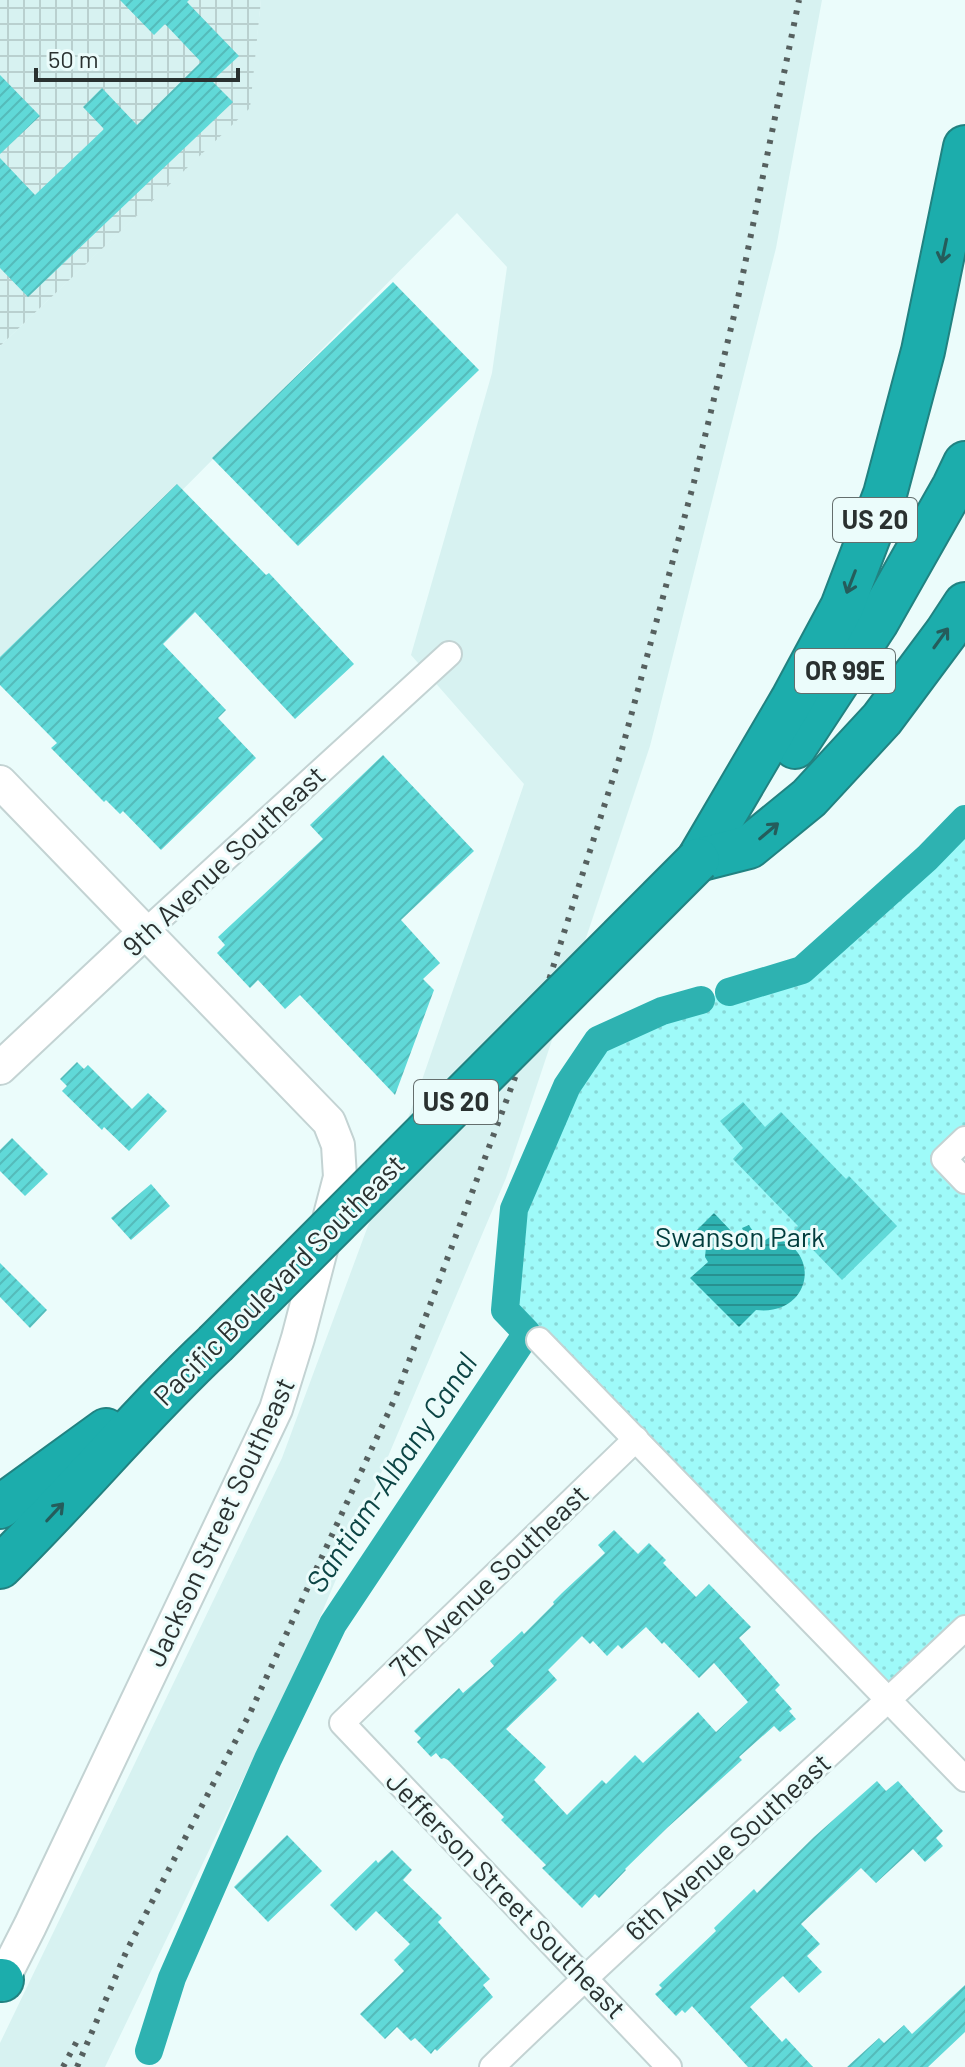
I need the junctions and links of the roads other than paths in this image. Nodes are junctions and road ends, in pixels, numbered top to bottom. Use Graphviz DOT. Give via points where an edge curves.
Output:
graph roads {
  1 [pos="965,147"];
  2 [pos="965,463"];
  3 [pos="965,604"];
  4 [pos="449,654"];
  5 [pos="0,782"];
  6 [pos="698,860"];
  7 [pos="145,932"];
  8 [pos="0,1068"];
  9 [pos="965,1139"];
  10 [pos="965,1181"];
  11 [pos="539,1340"];
  12 [pos="182,1375"];
  13 [pos="636,1439"];
  14 [pos="0,1507"];
  15 [pos="0,1567"];
  16 [pos="965,1628"];
  17 [pos="889,1700"];
  18 [pos="342,1723"];
  19 [pos="965,1779"];
  20 [pos="585,1977"];
  21 [pos="1,1982"];
  22 [pos="492,2067"];
  23 [pos="669,2067"];
  1 -- 6 [label="highway, US 20, one-way" via="923,351 885,494 842,607"];
  2 -- 6 [label="highway, OR 99E" via="877,622 794,748"];
  6 -- 3 [label="highway, one-way" via="749,847 809,798 882,719"];
  4 -- 7 [label="street, 9th Avenue Southeast"];
  5 -- 7 [label="street, Jackson Street Southeast"];
  6 -- 12 [label="highway, Pacific Boulevard Southeast / US 20, bridge"];
  7 -- 8 [label="street, 9th Avenue Southeast"];
  7 -- 21 [label="street, Jackson Street Southeast" via="329,1122 338,1145 340,1177 276,1409"];
  9 -- 10 [label="street" via="944,1159"];
  11 -- 13 [label="street"];
  12 -- 14 [label="highway, US 20"];
  15 -- 12 [label="highway, Pacific Boulevard Southeast / US 20, one-way"];
  13 -- 17 [label="street"];
  13 -- 18 [label="street, 7th Avenue Southeast"];
  16 -- 17 [label="street, 6th Avenue Southeast"];
  17 -- 19 [label="street"];
  17 -- 20 [label="street, 6th Avenue Southeast"];
  18 -- 20 [label="street, Jefferson Street Southeast"];
  20 -- 22 [label="street, 6th Avenue Southeast"];
  20 -- 23 [label="street, Jefferson Street Southeast"];
}
